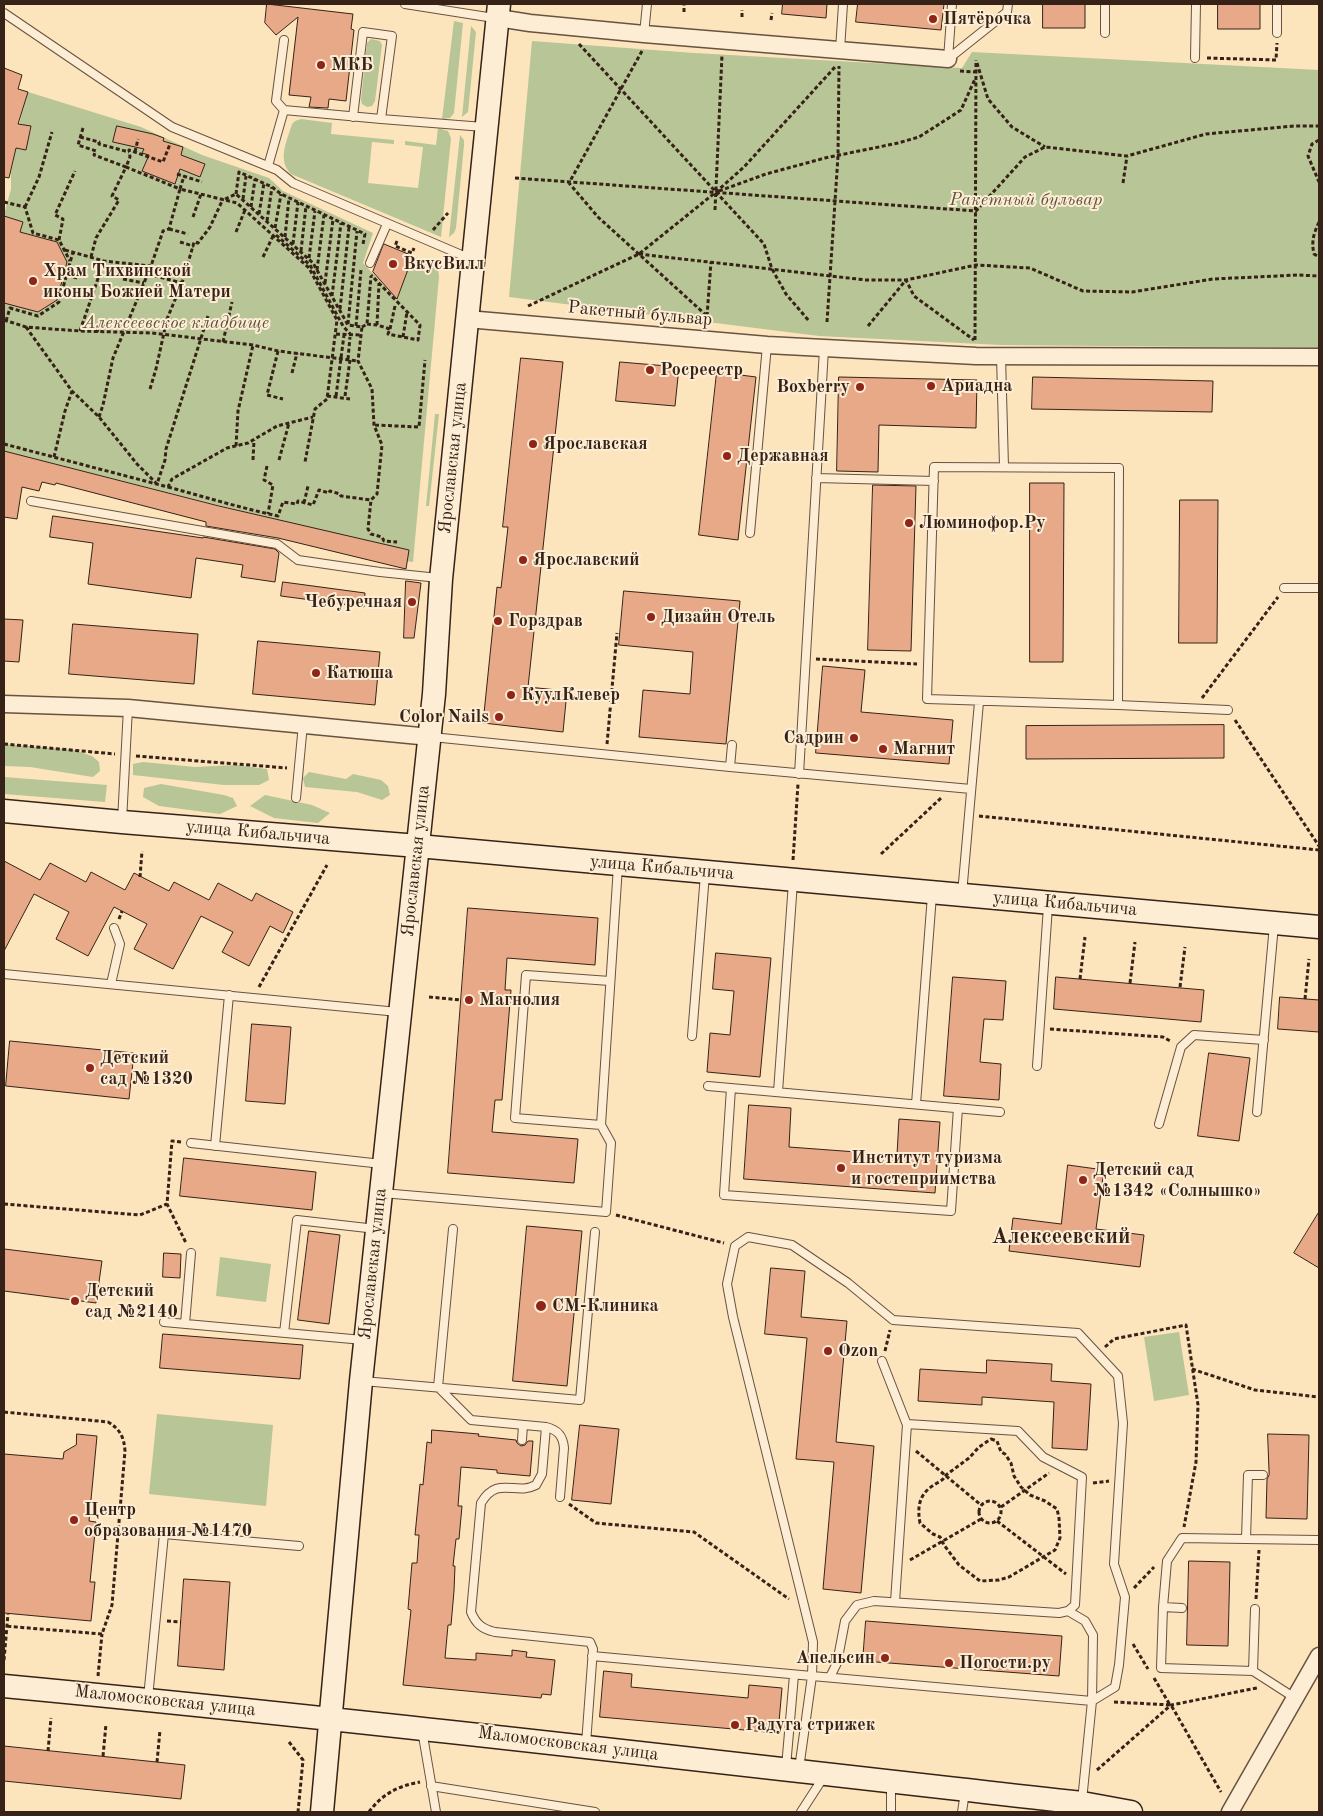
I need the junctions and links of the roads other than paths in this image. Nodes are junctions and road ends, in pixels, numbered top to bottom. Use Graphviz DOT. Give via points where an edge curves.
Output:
graph roads {
  1 [pos="405,4"];
  2 [pos="647,4"];
  3 [pos="844,4"];
  4 [pos="952,4"];
  5 [pos="1008,4"];
  6 [pos="1105,4"];
  7 [pos="1196,4"];
  8 [pos="1277,4"];
  9 [pos="499,11"];
  10 [pos="4,13"];
  11 [pos="1104,33"];
  12 [pos="1277,33"];
  13 [pos="284,40"];
  14 [pos="644,40"];
  15 [pos="840,50"];
  16 [pos="1195,58"];
  17 [pos="948,59"];
  18 [pos="284,110"];
  19 [pos="353,117"];
  20 [pos="381,119"];
  21 [pos="487,127"];
  22 [pos="268,166"];
  23 [pos="387,224"];
  24 [pos="473,260"];
  25 [pos="370,263"];
  26 [pos="467,319"];
  27 [pos="767,345"];
  28 [pos="824,349"];
  29 [pos="1001,356"];
  30 [pos="1319,357"];
  31 [pos="1004,467"];
  32 [pos="816,478"];
  33 [pos="934,481"];
  34 [pos="31,501"];
  35 [pos="750,533"];
  36 [pos="441,579"];
  37 [pos="1284,588"];
  38 [pos="1319,588"];
  39 [pos="979,702"];
  40 [pos="4,704"];
  41 [pos="1118,704"];
  42 [pos="128,708"];
  43 [pos="1228,710"];
  44 [pos="303,724"];
  45 [pos="430,736"];
  46 [pos="732,745"];
  47 [pos="730,767"];
  48 [pos="799,774"];
  49 [pos="971,789"];
  50 [pos="296,798"];
  51 [pos="4,811"];
  52 [pos="122,822"];
  53 [pos="418,846"];
  54 [pos="618,864"];
  55 [pos="705,872"];
  56 [pos="793,880"];
  57 [pos="932,893"];
  58 [pos="962,895"];
  59 [pos="1048,903"];
  60 [pos="1274,923"];
  61 [pos="1319,927"];
  62 [pos="114,928"];
  63 [pos="4,974"];
  64 [pos="610,981"];
  65 [pos="111,984"];
  66 [pos="229,995"];
  67 [pos="400,1012"];
  68 [pos="692,1036"];
  69 [pos="1264,1040"];
  70 [pos="1037,1066"];
  71 [pos="708,1086"];
  72 [pos="730,1088"];
  73 [pos="778,1092"];
  74 [pos="916,1104"];
  75 [pos="958,1108"];
  76 [pos="1000,1112"];
  77 [pos="1257,1112"];
  78 [pos="1159,1124"];
  79 [pos="601,1125"];
  80 [pos="192,1143"];
  81 [pos="216,1146"];
  82 [pos="384,1164"];
  83 [pos="381,1193"];
  84 [pos="453,1229"];
  85 [pos="377,1230"];
  86 [pos="595,1232"];
  87 [pos="191,1253"];
  88 [pos="164,1322"];
  89 [pos="185,1324"];
  90 [pos="284,1333"];
  91 [pos="365,1340"];
  92 [pos="882,1361"];
  93 [pos="361,1381"];
  94 [pos="438,1387"];
  95 [pos="523,1425"];
  96 [pos="907,1425"];
  97 [pos="546,1427"];
  98 [pos="522,1440"];
  99 [pos="1263,1475"];
  100 [pos="560,1497"];
  101 [pos="1246,1539"];
  102 [pos="1319,1540"];
  103 [pos="299,1546"];
  104 [pos="894,1602"];
  105 [pos="1163,1608"];
  106 [pos="1182,1608"];
  107 [pos="1255,1609"];
  108 [pos="1068,1611"];
  109 [pos="592,1656"];
  110 [pos="1319,1656"];
  111 [pos="1254,1671"];
  112 [pos="794,1675"];
  113 [pos="812,1676"];
  114 [pos="830,1677"];
  115 [pos="4,1686"];
  116 [pos="1296,1698"];
  117 [pos="148,1700"];
  118 [pos="1092,1701"];
  119 [pos="330,1718"];
  120 [pos="422,1728"];
  121 [pos="585,1746"];
  122 [pos="792,1770"];
  123 [pos="825,1774"];
  124 [pos="891,1781"];
  125 [pos="431,1783"];
  126 [pos="966,1790"];
  127 [pos="1082,1803"];
  128 [pos="322,1812"];
  129 [pos="436,1812"];
  130 [pos="595,1812"];
  131 [pos="802,1812"];
  132 [pos="891,1812"];
  133 [pos="962,1812"];
  134 [pos="1131,1812"];
  135 [pos="1230,1812"];
  1 -- 9 [label="lane"];
  2 -- 14 [label="lane"];
  3 -- 15 [label="lane"];
  4 -- 17 [label="lane"];
  5 -- 17 [label="lane" via="1007,12"];
  6 -- 11 [label="lane"];
  7 -- 16 [label="lane"];
  8 -- 12 [label="lane"];
  9 -- 14 [label="street" via="530,23"];
  9 -- 21 [label="street, Ярославская улица"];
  10 -- 22 [label="lane" via="172,127"];
  13 -- 18 [label="lane" via="276,101"];
  14 -- 15 [label="street"];
  15 -- 17 [label="street"];
  18 -- 19 [label="lane"];
  18 -- 22 [label="lane"];
  19 -- 20 [label="lane"];
  19 -- 20 [label="lane" via="363,32 392,36"];
  20 -- 21 [label="lane"];
  21 -- 24 [label="street, Ярославская улица"];
  22 -- 23 [label="lane" via="292,182"];
  23 -- 24 [label="lane"];
  23 -- 25 [label="lane"];
  24 -- 26 [label="street, Ярославская улица"];
  26 -- 27 [label="street, Ракетный бульвар"];
  26 -- 36 [label="street, Ярославская улица"];
  27 -- 28 [label="street, Ракетный бульвар"];
  27 -- 35 [label="lane"];
  28 -- 29 [label="street, Ракетный бульвар"];
  28 -- 32 [label="lane"];
  29 -- 30 [label="street, Ракетный бульвар"];
  29 -- 31 [label="lane"];
  31 -- 33 [label="lane" via="934,467"];
  31 -- 41 [label="lane" via="1119,468"];
  32 -- 33 [label="lane"];
  32 -- 48 [label="lane"];
  33 -- 39 [label="lane" via="927,699"];
  34 -- 36 [label="lane" via="276,544 298,560"];
  36 -- 45 [label="street, Ярославская улица"];
  37 -- 38 [label="lane"];
  39 -- 41 [label="lane"];
  39 -- 49 [label="lane"];
  40 -- 42 [label="street"];
  41 -- 43 [label="lane"];
  42 -- 44 [label="street"];
  42 -- 52 [label="lane"];
  44 -- 45 [label="street"];
  44 -- 50 [label="lane"];
  45 -- 47 [label="lane"];
  45 -- 53 [label="street, Ярославская улица"];
  46 -- 47 [label="lane"];
  47 -- 48 [label="lane"];
  48 -- 49 [label="lane"];
  49 -- 58 [label="lane"];
  51 -- 52 [label="street, улица Кибальчича"];
  52 -- 53 [label="street, улица Кибальчича"];
  53 -- 54 [label="street, улица Кибальчича"];
  53 -- 67 [label="street, Ярославская улица"];
  54 -- 55 [label="street, улица Кибальчича"];
  54 -- 64 [label="lane"];
  55 -- 56 [label="street, улица Кибальчича"];
  55 -- 68 [label="lane"];
  56 -- 57 [label="street, улица Кибальчича"];
  56 -- 73 [label="lane"];
  57 -- 58 [label="street, улица Кибальчича"];
  57 -- 74 [label="lane"];
  58 -- 59 [label="street, улица Кибальчича"];
  59 -- 60 [label="street, улица Кибальчича"];
  59 -- 70 [label="lane"];
  60 -- 61 [label="street, улица Кибальчича"];
  60 -- 69 [label="lane"];
  62 -- 65 [label="lane" via="120,944"];
  63 -- 65 [label="lane"];
  64 -- 79 [label="lane"];
  64 -- 79 [label="lane" via="526,975 515,1118"];
  65 -- 66 [label="lane"];
  66 -- 67 [label="lane"];
  66 -- 81 [label="lane"];
  67 -- 82 [label="street, Ярославская улица"];
  69 -- 77 [label="lane"];
  69 -- 78 [label="lane" via="1194,1035 1181,1047"];
  71 -- 72 [label="lane"];
  72 -- 73 [label="lane"];
  72 -- 75 [label="lane" via="724,1195 951,1211"];
  73 -- 74 [label="lane"];
  74 -- 75 [label="lane"];
  75 -- 76 [label="lane"];
  79 -- 83 [label="lane" via="611,1143 606,1212"];
  80 -- 81 [label="lane"];
  81 -- 82 [label="lane"];
  82 -- 83 [label="street, Ярославская улица"];
  83 -- 85 [label="street, Ярославская улица"];
  84 -- 94 [label="lane"];
  85 -- 90 [label="lane" via="297,1220"];
  85 -- 91 [label="street, Ярославская улица"];
  86 -- 94 [label="lane" via="580,1400"];
  87 -- 89 [label="lane"];
  88 -- 89 [label="lane"];
  89 -- 90 [label="lane"];
  90 -- 91 [label="lane"];
  91 -- 93 [label="street, Ярославская улица"];
  92 -- 96 [label="lane"];
  93 -- 94 [label="lane"];
  93 -- 119 [label="street, Ярославская улица"];
  94 -- 95 [label="lane" via="470,1420"];
  95 -- 97 [label="lane"];
  95 -- 98 [label="lane"];
  96 -- 104 [label="lane"];
  96 -- 108 [label="lane" via="1018,1431 1043,1457 1082,1477 1075,1605"];
  97 -- 100 [label="lane" via="554,1429 563,1441"];
  97 -- 109 [label="lane" via="542,1474 536,1484 524,1488 500,1487 492,1490 481,1503 471,1612 474,1620 486,1630 590,1642"];
  99 -- 101 [label="lane" via="1248,1475"];
  101 -- 102 [label="lane"];
  101 -- 105 [label="lane" via="1182,1538 1167,1561"];
  103 -- 117 [label="lane" via="164,1534"];
  104 -- 108 [label="lane"];
  104 -- 114 [label="lane" via="874,1601 857,1605 845,1621 837,1663"];
  105 -- 106 [label="lane"];
  105 -- 111 [label="lane" via="1161,1668"];
  107 -- 111 [label="lane"];
  108 -- 118 [label="lane" via="1085,1621 1093,1635"];
  109 -- 112 [label="lane"];
  109 -- 121 [label="lane"];
  110 -- 116 [label="street"];
  111 -- 116 [label="lane"];
  112 -- 113 [label="lane"];
  112 -- 122 [label="lane"];
  113 -- 114 [label="lane"];
  113 -- 118 [label="lane" via="813,1642 727,1284 735,1246 748,1238 792,1245 848,1283 893,1320 1078,1333 1118,1376 1123,1424 1114,1564 1125,1597 1115,1686"];
  113 -- 122 [label="lane"];
  114 -- 118 [label="lane"];
  115 -- 117 [label="street, Маломосковская улица"];
  116 -- 135 [label="street"];
  117 -- 119 [label="street, Маломосковская улица"];
  118 -- 127 [label="lane"];
  119 -- 120 [label="street, Маломосковская улица"];
  119 -- 128 [label="street, Ярославская улица"];
  120 -- 121 [label="street, Маломосковская улица"];
  120 -- 125 [label="lane"];
  121 -- 122 [label="street, Маломосковская улица"];
  122 -- 123 [label="street, Маломосковская улица"];
  123 -- 124 [label="street, Маломосковская улица"];
  123 -- 131 [label="lane"];
  124 -- 126 [label="street, Маломосковская улица"];
  124 -- 132 [label="lane"];
  125 -- 129 [label="lane"];
  125 -- 130 [label="lane"];
  126 -- 127 [label="street, Маломосковская улица"];
  126 -- 133 [label="lane"];
  127 -- 134 [label="street, Маломосковская улица"];
}
